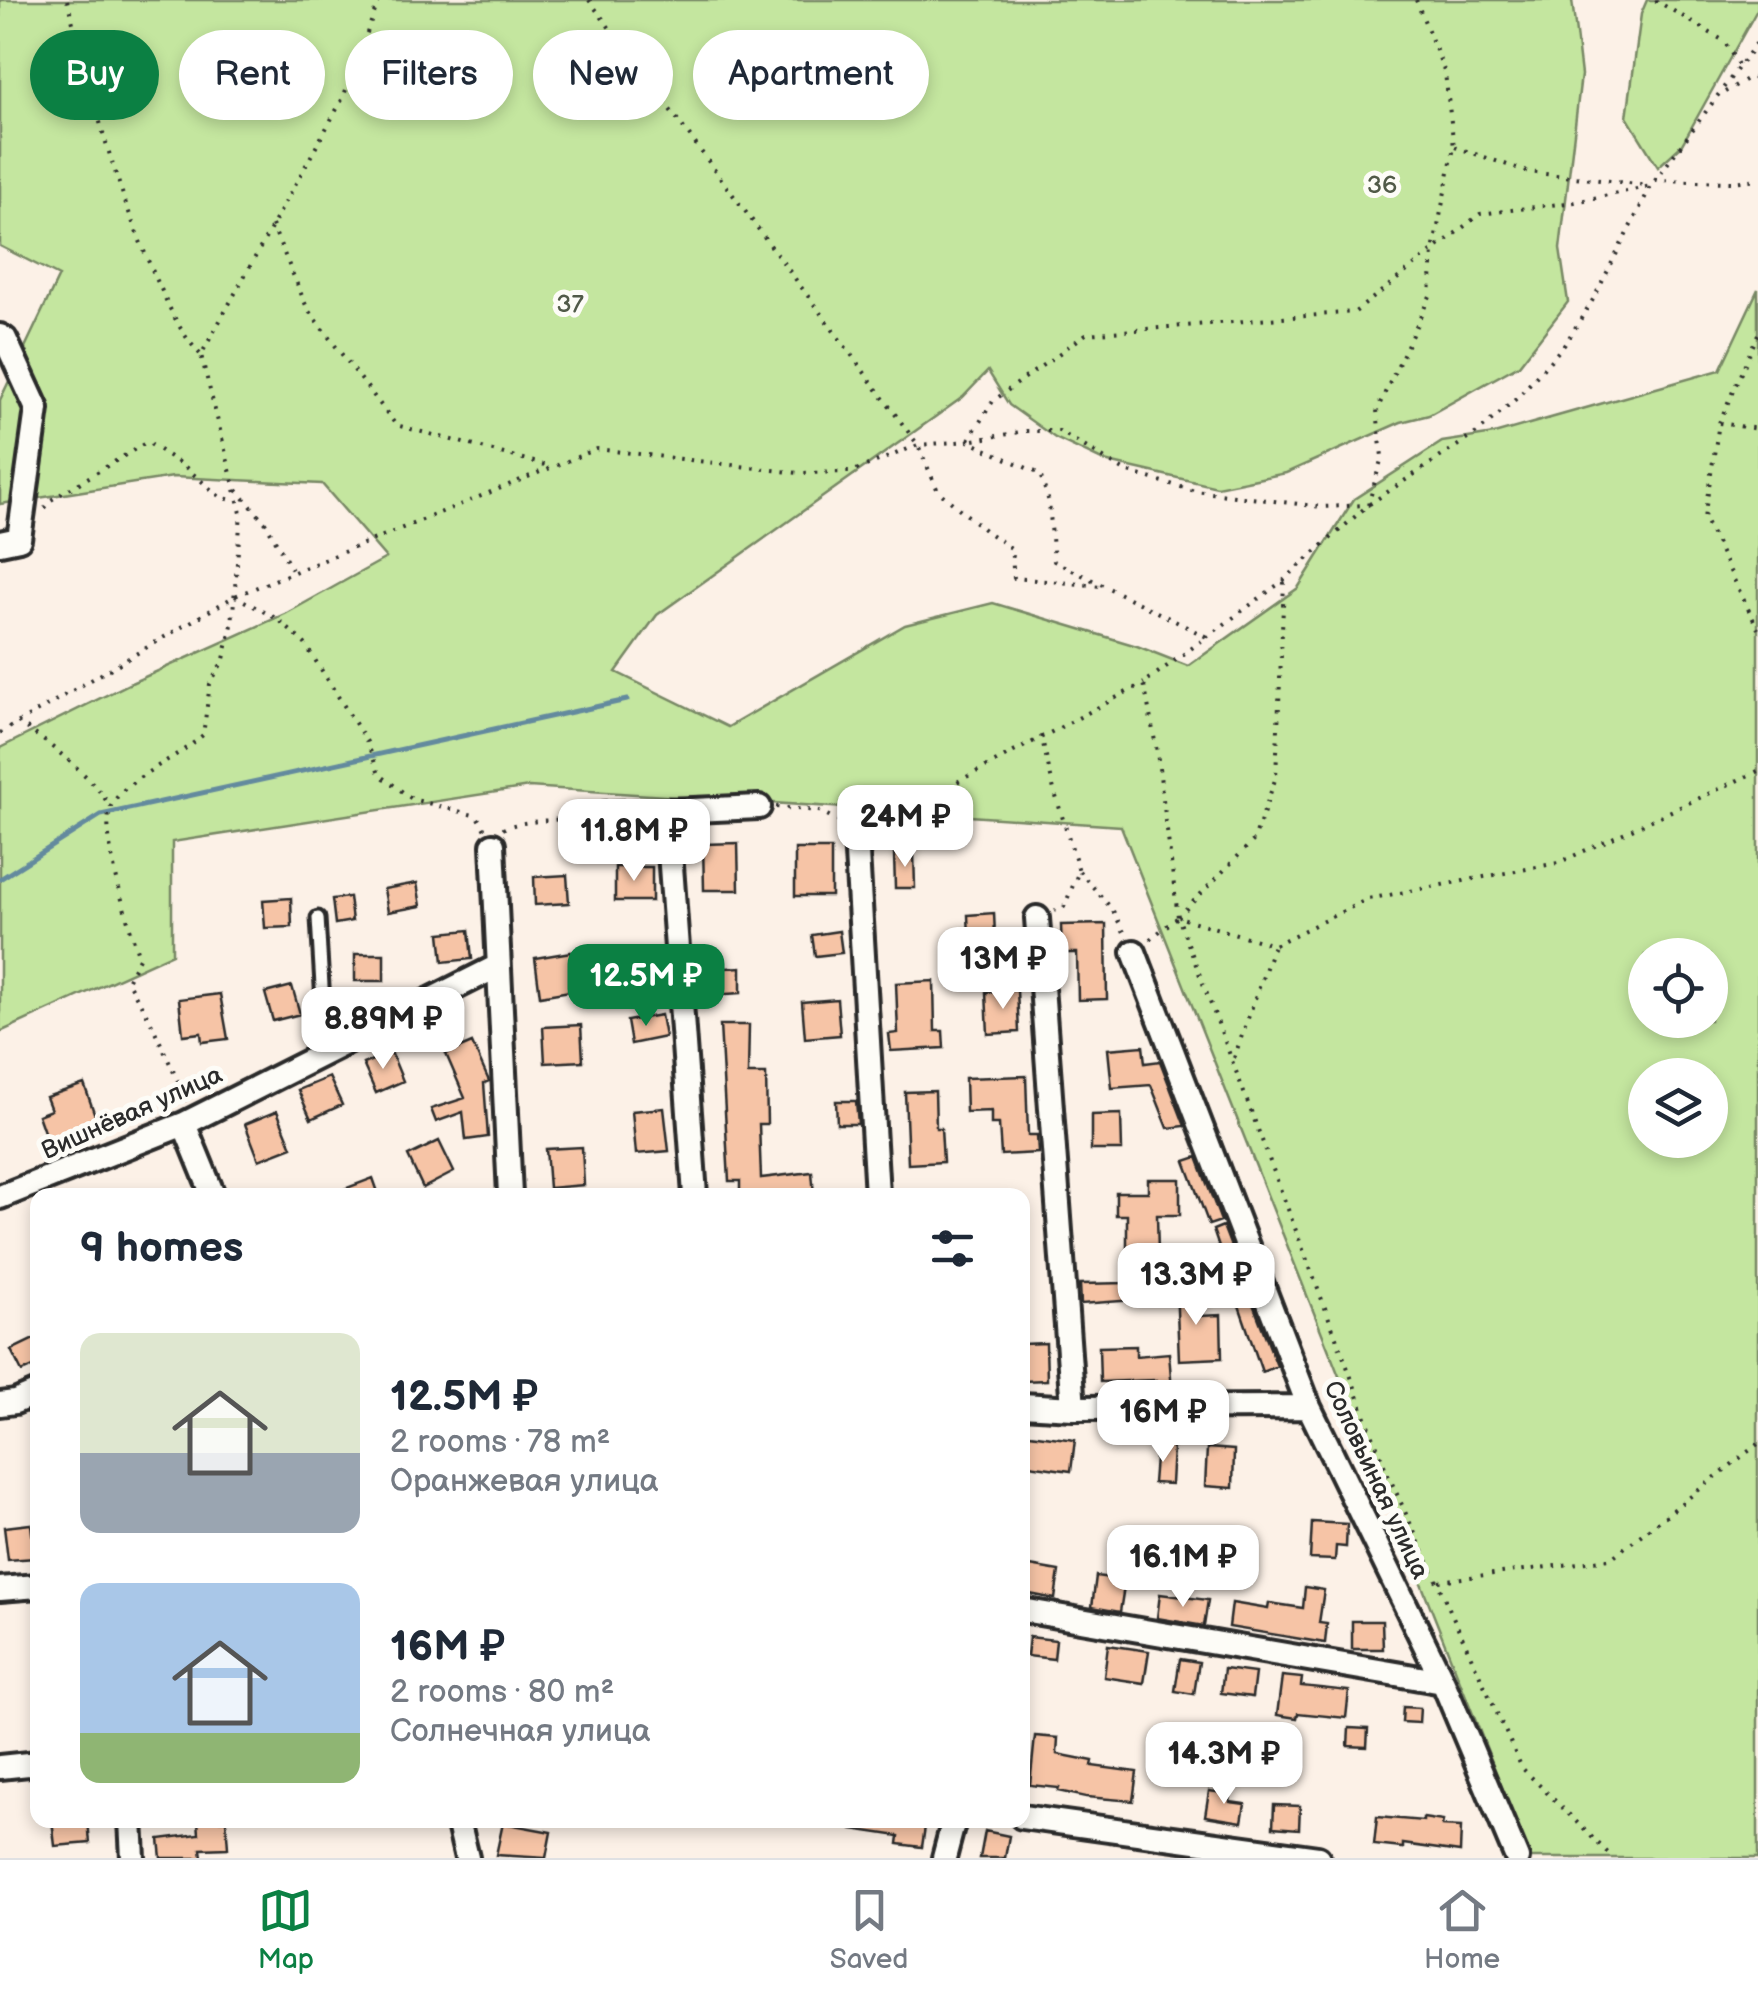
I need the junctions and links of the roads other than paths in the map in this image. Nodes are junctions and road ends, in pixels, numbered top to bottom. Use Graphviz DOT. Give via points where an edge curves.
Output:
graph roads {
  1 [pos="0,336"];
  2 [pos="0,543"];
  3 [pos="760,807"];
  4 [pos="667,811"];
  5 [pos="606,814"];
  6 [pos="856,836"];
  7 [pos="493,845"];
  8 [pos="318,918"];
  9 [pos="1037,918"];
  10 [pos="1134,952"];
  11 [pos="498,966"];
  12 [pos="336,1048"];
  13 [pos="189,1122"];
  14 [pos="211,1188"];
  15 [pos="510,1188"];
  16 [pos="694,1188"];
  17 [pos="876,1188"];
  18 [pos="0,1197"];
  19 [pos="30,1395"];
  20 [pos="0,1404"];
  21 [pos="1030,1405"];
  22 [pos="1309,1406"];
  23 [pos="1073,1408"];
  24 [pos="30,1587"];
  25 [pos="0,1589"];
  26 [pos="1030,1611"];
  27 [pos="1442,1682"];
  28 [pos="30,1765"];
  29 [pos="0,1767"];
  30 [pos="1030,1819"];
  31 [pos="131,1828"];
  32 [pos="460,1828"];
  33 [pos="952,1828"];
  34 [pos="1172,1848"];
  35 [pos="133,1858"];
  36 [pos="467,1858"];
  37 [pos="944,1858"];
  38 [pos="1318,1858"];
  39 [pos="1516,1858"];
  1 -- 2 [label="street" via="36,409 19,539"];
  3 -- 4 [label="street"];
  4 -- 5 [label="street"];
  4 -- 16 [label="street"];
  6 -- 17 [label="street"];
  7 -- 11 [label="street"];
  8 -- 12 [label="lane" via="323,1003"];
  9 -- 23 [label="street"];
  10 -- 22 [label="street, Соловьиная улица"];
  11 -- 12 [label="street, Вишнёвая улица"];
  11 -- 15 [label="street"];
  12 -- 13 [label="street, Вишнёвая улица"];
  13 -- 14 [label="street"];
  13 -- 18 [label="street, Вишнёвая улица"];
  19 -- 20 [label="street"];
  21 -- 23 [label="street"];
  22 -- 23 [label="street"];
  22 -- 27 [label="street, Соловьиная улица"];
  24 -- 25 [label="street"];
  26 -- 27 [label="street"];
  27 -- 39 [label="street, Соловьиная улица"];
  28 -- 29 [label="street"];
  30 -- 34 [label="street"];
  31 -- 35 [label="street"];
  32 -- 36 [label="street"];
  33 -- 37 [label="street"];
  34 -- 38 [label="street"];
}
